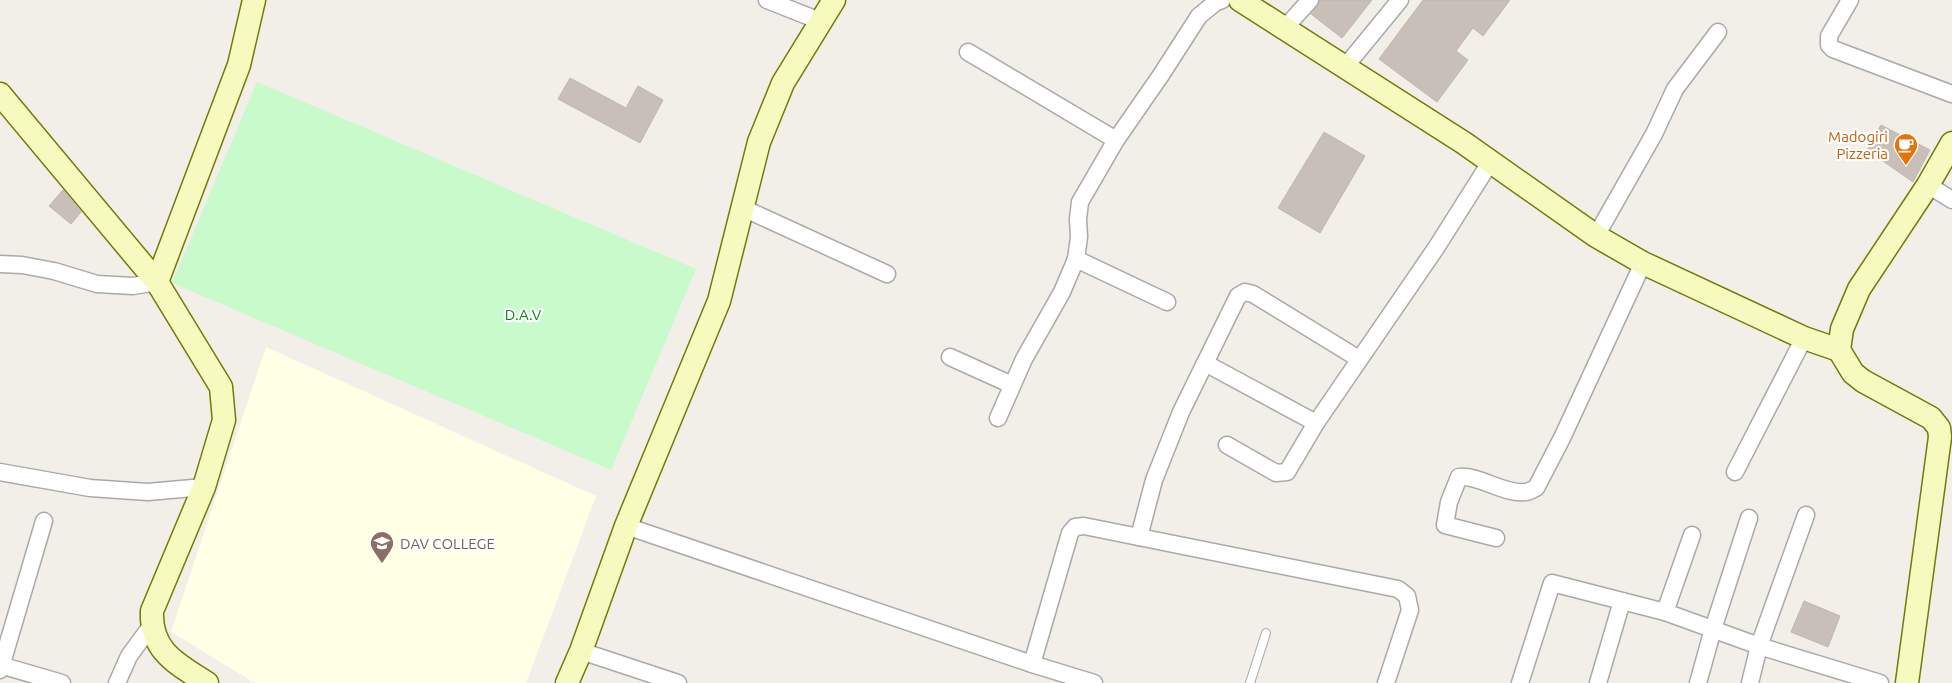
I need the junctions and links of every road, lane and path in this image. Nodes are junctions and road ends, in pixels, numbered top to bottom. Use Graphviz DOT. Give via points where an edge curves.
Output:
graph roads {
  1 [pos="254,0"];
  2 [pos="767,0"];
  3 [pos="834,0"];
  4 [pos="1222,0"];
  5 [pos="1240,0"];
  6 [pos="1310,0"];
  7 [pos="1400,0"];
  8 [pos="1850,0"];
  9 [pos="820,21"];
  10 [pos="1285,28"];
  11 [pos="1718,32"];
  12 [pos="968,52"];
  13 [pos="1345,67"];
  14 [pos="0,94"];
  15 [pos="1952,94"];
  16 [pos="1116,140"];
  17 [pos="1952,144"];
  18 [pos="1491,161"];
  19 [pos="1928,186"];
  20 [pos="1952,200"];
  21 [pos="743,208"];
  22 [pos="1596,236"];
  23 [pos="1076,259"];
  24 [pos="1643,263"];
  25 [pos="0,264"];
  26 [pos="887,274"];
  27 [pos="157,282"];
  28 [pos="1167,302"];
  29 [pos="1804,338"];
  30 [pos="1839,350"];
  31 [pos="950,357"];
  32 [pos="1358,359"];
  33 [pos="1205,363"];
  34 [pos="1012,385"];
  35 [pos="998,418"];
  36 [pos="1316,424"];
  37 [pos="1944,426"];
  38 [pos="1227,445"];
  39 [pos="0,472"];
  40 [pos="1735,472"];
  41 [pos="204,487"];
  42 [pos="1806,515"];
  43 [pos="1749,518"];
  44 [pos="44,521"];
  45 [pos="626,526"];
  46 [pos="1692,536"];
  47 [pos="1139,537"];
  48 [pos="1496,538"];
  49 [pos="1622,601"];
  50 [pos="1664,612"];
  51 [pos="151,626"];
  52 [pos="1713,629"];
  53 [pos="1266,633"];
  54 [pos="1759,646"];
  55 [pos="581,651"];
  56 [pos="1032,664"];
  57 [pos="0,667"];
  58 [pos="62,683"];
  59 [pos="117,683"];
  60 [pos="207,683"];
  61 [pos="567,683"];
  62 [pos="678,683"];
  63 [pos="1094,683"];
  64 [pos="1250,683"];
  65 [pos="1386,683"];
  66 [pos="1520,683"];
  67 [pos="1598,683"];
  68 [pos="1698,683"];
  69 [pos="1750,683"];
  70 [pos="1880,683"];
  71 [pos="1907,683"];
  1 -- 27 [label="street" via="239,65"];
  2 -- 9 [label="street"];
  3 -- 9 [label="street"];
  4 -- 16 [label="street" via="1199,16"];
  5 -- 10 [label="street"];
  6 -- 10 [label="street"];
  7 -- 13 [label="street"];
  8 -- 15 [label="street" via="1829,36 1829,45 1833,49"];
  9 -- 21 [label="street" via="780,92 760,142"];
  10 -- 13 [label="street"];
  11 -- 22 [label="street" via="1675,89 1654,134"];
  12 -- 16 [label="street"];
  13 -- 18 [label="street"];
  14 -- 27 [label="street"];
  16 -- 23 [label="street" via="1080,202"];
  17 -- 19 [label="street"];
  18 -- 22 [label="street"];
  18 -- 32 [label="street" via="1436,248"];
  19 -- 20 [label="street"];
  19 -- 30 [label="street" via="1859,289 1842,330"];
  21 -- 26 [label="street"];
  21 -- 45 [label="street" via="719,301"];
  22 -- 24 [label="street"];
  23 -- 28 [label="street"];
  23 -- 34 [label="street"];
  24 -- 29 [label="street"];
  24 -- 48 [label="street" via="1536,488 1525,492 1497,487 1466,476 1459,477 1449,502 1445,525"];
  25 -- 27 [label="street" via="54,271 97,284 133,286"];
  27 -- 41 [label="street" via="221,387 224,420"];
  29 -- 30 [label="street"];
  29 -- 40 [label="street"];
  30 -- 37 [label="street" via="1852,373 1863,381"];
  31 -- 34 [label="street"];
  32 -- 33 [label="street" via="1245,292 1238,296"];
  32 -- 36 [label="street"];
  33 -- 36 [label="street"];
  33 -- 47 [label="street" via="1181,412 1158,472"];
  34 -- 35 [label="street"];
  36 -- 38 [label="street" via="1287,472 1282,474"];
  37 -- 71 [label="street" via="1939,428"];
  39 -- 41 [label="street" via="100,489 148,492"];
  41 -- 51 [label="street" via="152,611"];
  42 -- 54 [label="street"];
  43 -- 52 [label="street"];
  44 -- 57 [label="street"];
  45 -- 55 [label="street"];
  45 -- 56 [label="street"];
  46 -- 50 [label="street"];
  47 -- 56 [label="street" via="1075,527 1070,533"];
  47 -- 65 [label="street" via="1398,589 1407,596 1410,610"];
  49 -- 50 [label="street"];
  49 -- 66 [label="street" via="1552,583"];
  49 -- 67 [label="street"];
  50 -- 52 [label="street"];
  51 -- 59 [label="street" via="129,656"];
  51 -- 60 [label="street" via="159,646 177,664"];
  52 -- 54 [label="street"];
  52 -- 68 [label="street"];
  53 -- 64 [label="lane"];
  54 -- 69 [label="street"];
  54 -- 70 [label="street"];
  55 -- 61 [label="street"];
  55 -- 62 [label="street"];
  56 -- 63 [label="street"];
  57 -- 58 [label="street"];
}
